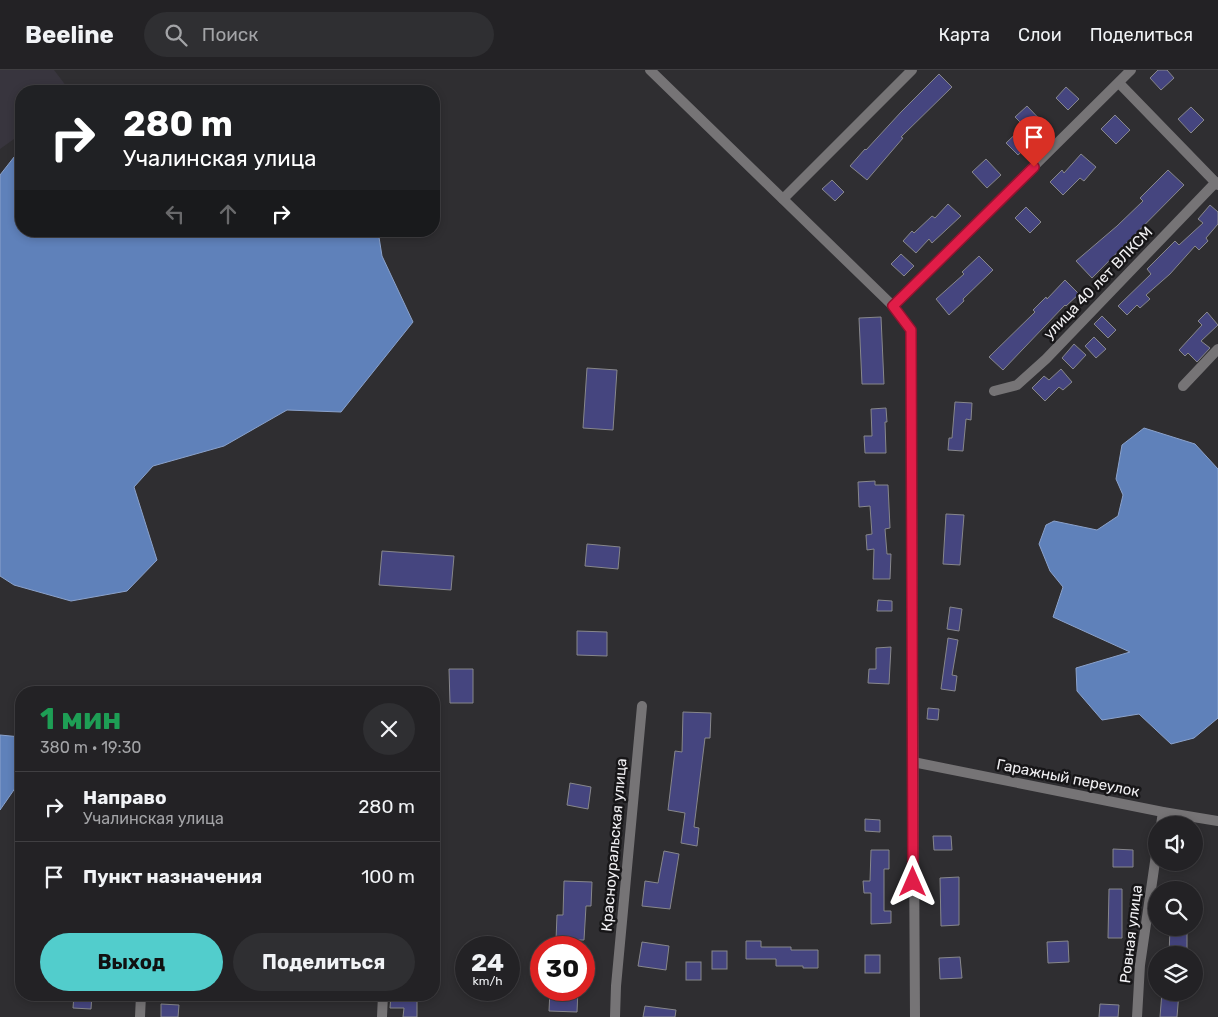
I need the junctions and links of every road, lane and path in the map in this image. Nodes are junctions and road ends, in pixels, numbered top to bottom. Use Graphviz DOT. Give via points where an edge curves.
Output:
graph roads {
  1 [pos="650,70"];
  2 [pos="912,70"];
  3 [pos="1131,70"];
  4 [pos="1119,83"];
  5 [pos="1217,184"];
  6 [pos="783,200"];
  7 [pos="893,306"];
  8 [pos="1218,349"];
  9 [pos="1183,386"];
  10 [pos="994,391"];
  11 [pos="642,706"];
  12 [pos="913,762"];
  13 [pos="1163,812"];
  14 [pos="1162,816"];
  15 [pos="1218,821"];
  16 [pos="1154,871"];
  17 [pos="141,1001"];
  18 [pos="383,1001"];
  19 [pos="140,1017"];
  20 [pos="382,1017"];
  21 [pos="615,1017"];
  22 [pos="914,1017"];
  23 [pos="1137,1017"];
  1 -- 6 [label="street"];
  2 -- 6 [label="street"];
  3 -- 4 [label="street"];
  4 -- 5 [label="street"];
  4 -- 7 [label="street"];
  5 -- 10 [label="street, улица 40 лет ВЛКСМ" via="1046,360 1017,385"];
  6 -- 7 [label="street"];
  7 -- 12 [label="street" via="911,330"];
  8 -- 9 [label="street"];
  11 -- 21 [label="street, Красноуральская улица"];
  12 -- 13 [label="street, Гаражный переулок"];
  12 -- 22 [label="street"];
  13 -- 14 [label="street"];
  13 -- 15 [label="street, Гаражный переулок"];
  16 -- 23 [label="street, Ровная улица" via="1140,965"];
  17 -- 19 [label="street"];
  18 -- 20 [label="street"];
}
